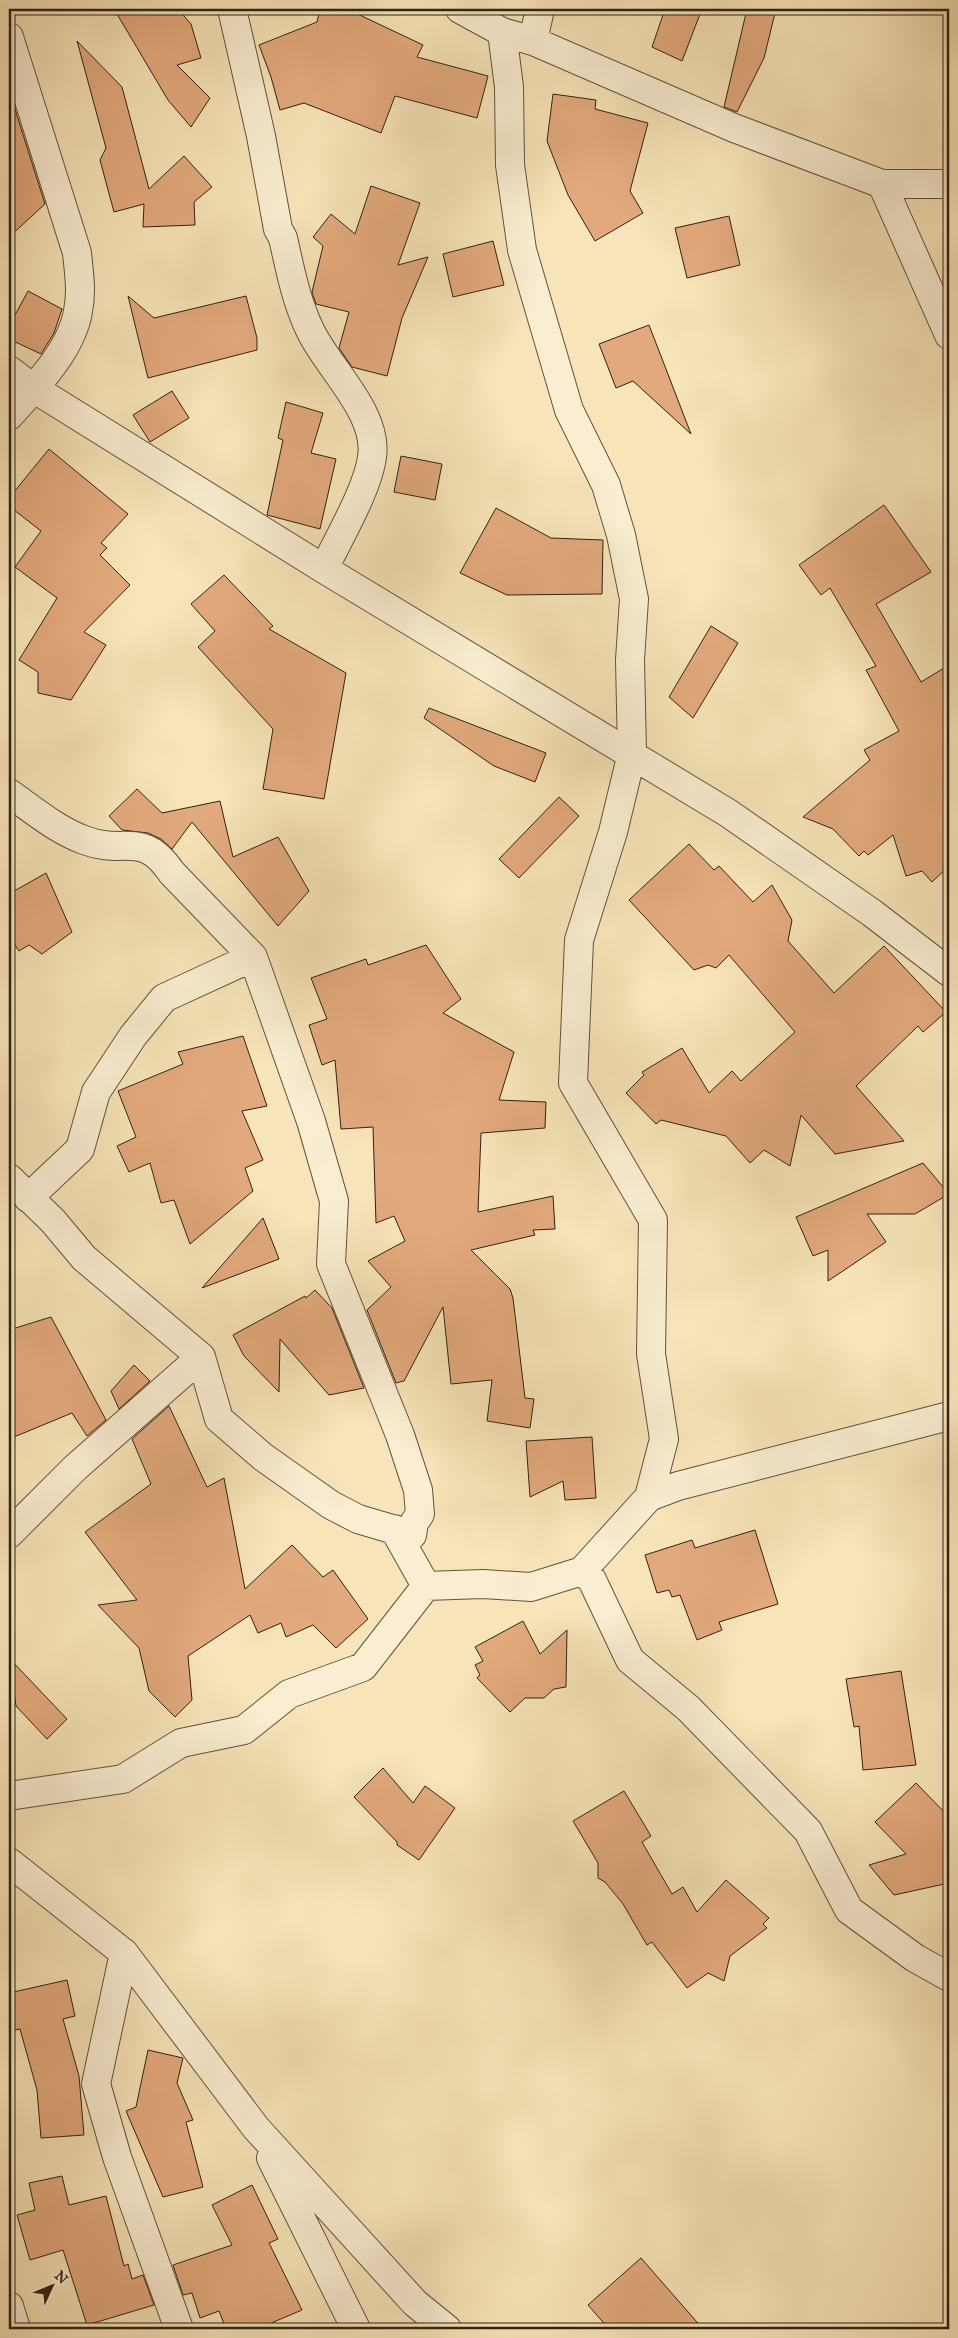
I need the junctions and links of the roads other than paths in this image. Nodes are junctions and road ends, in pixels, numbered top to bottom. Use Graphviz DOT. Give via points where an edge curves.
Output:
graph roads {
  1 [pos="232,9"];
  2 [pos="460,9"];
  3 [pos="540,9"];
  4 [pos="502,32"];
  5 [pos="9,37"];
  6 [pos="533,40"];
  7 [pos="882,184"];
  8 [pos="949,184"];
  9 [pos="949,335"];
  10 [pos="9,370"];
  11 [pos="34,388"];
  12 [pos="9,416"];
  13 [pos="324,568"];
  14 [pos="632,753"];
  15 [pos="9,794"];
  16 [pos="253,957"];
  17 [pos="949,972"];
  18 [pos="9,1178"];
  19 [pos="28,1198"];
  20 [pos="201,1358"];
  21 [pos="949,1416"];
  22 [pos="649,1498"];
  23 [pos="394,1529"];
  24 [pos="9,1534"];
  25 [pos="582,1571"];
  26 [pos="426,1586"];
  27 [pos="9,1796"];
  28 [pos="9,1862"];
  29 [pos="124,1953"];
  30 [pos="949,1977"];
  31 [pos="256,2128"];
  32 [pos="9,2306"];
  33 [pos="16,2329"];
  34 [pos="179,2329"];
  35 [pos="356,2329"];
  36 [pos="447,2329"];
  1 -- 13 [label="street" via="278,229 298,302 320,349 364,413 370,434 373,456 366,478"];
  2 -- 4 [label="street"];
  3 -- 6 [label="street"];
  4 -- 6 [label="street"];
  4 -- 14 [label="street" via="509,87 510,165 522,250 569,410 606,485 621,535 634,599 630,660"];
  5 -- 11 [label="street" via="77,253 80,291 78,313 71,333"];
  6 -- 7 [label="street" via="734,128"];
  7 -- 8 [label="street"];
  7 -- 9 [label="street"];
  10 -- 11 [label="street"];
  11 -- 12 [label="street"];
  11 -- 13 [label="street"];
  13 -- 14 [label="street"];
  14 -- 17 [label="street" via="728,813 872,913"];
  14 -- 22 [label="street" via="613,832 579,940 573,1082 653,1220 651,1354 664,1439"];
  15 -- 16 [label="street" via="82,840 152,851"];
  16 -- 19 [label="street" via="164,998 133,1036 96,1092 80,1149"];
  16 -- 23 [label="street" via="311,1121 334,1201 331,1264 400,1435 418,1490 420,1514 412,1535"];
  18 -- 19 [label="street"];
  19 -- 20 [label="street" via="53,1221 84,1258"];
  20 -- 23 [label="street" via="219,1419 263,1457 331,1505 358,1519"];
  20 -- 24 [label="street" via="75,1468"];
  21 -- 22 [label="street" via="678,1486"];
  22 -- 25 [label="street"];
  23 -- 26 [label="street"];
  25 -- 26 [label="street" via="531,1587 483,1584"];
  25 -- 30 [label="street" via="592,1580 630,1660 688,1708 808,1831 849,1910 914,1958"];
  26 -- 27 [label="street" via="363,1667 289,1694 244,1730 181,1743 122,1779"];
  28 -- 29 [label="street"];
  29 -- 31 [label="street"];
  29 -- 34 [label="street" via="96,2084 117,2157"];
  31 -- 35 [label="street"];
  31 -- 36 [label="street" via="415,2303"];
  32 -- 33 [label="street"];
}
